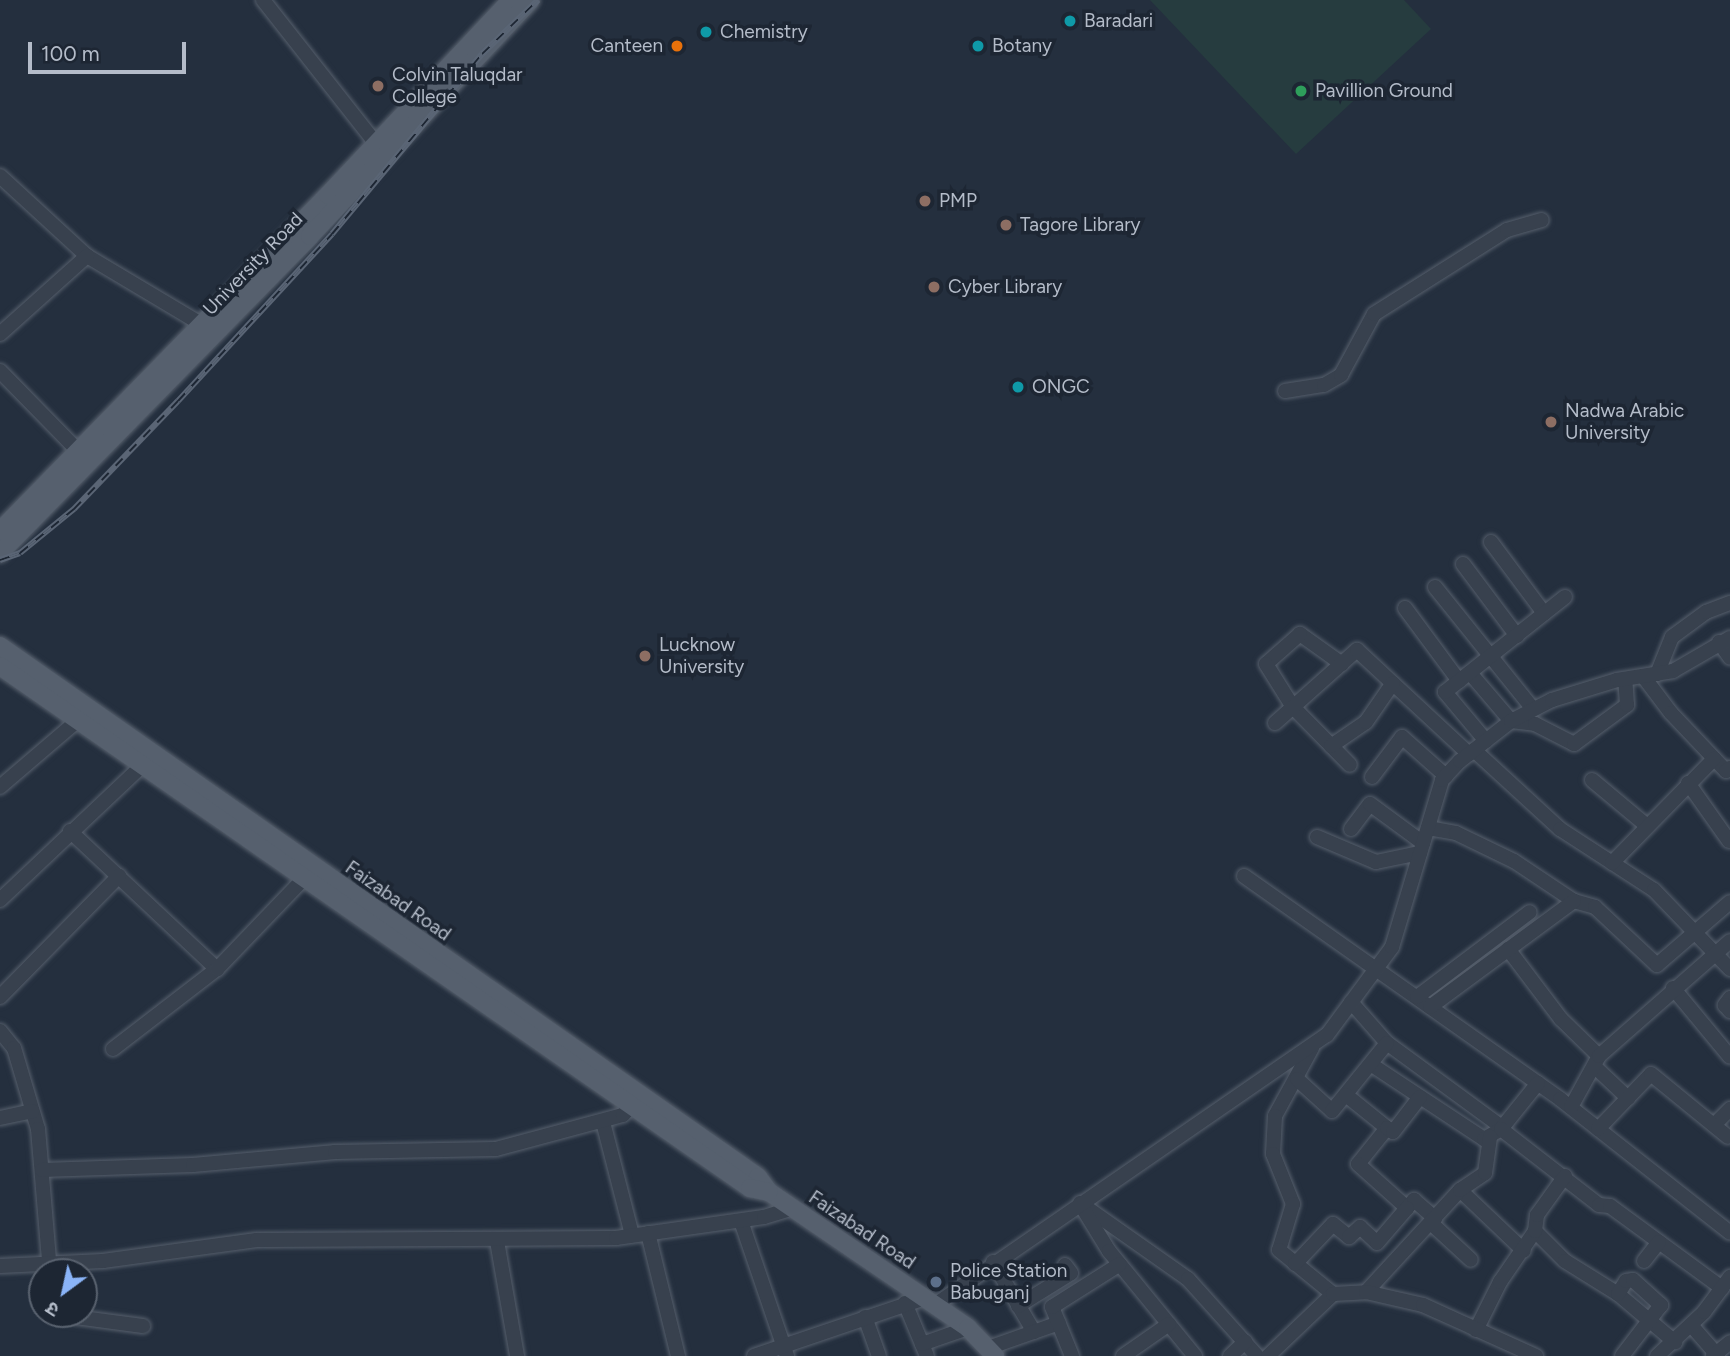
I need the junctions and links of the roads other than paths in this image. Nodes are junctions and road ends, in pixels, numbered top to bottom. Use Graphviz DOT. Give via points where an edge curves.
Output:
graph roads {
  1 [pos="263,0"];
  2 [pos="510,0"];
  3 [pos="531,0"];
  4 [pos="380,150"];
  5 [pos="0,176"];
  6 [pos="1542,220"];
  7 [pos="87,256"];
  8 [pos="207,328"];
  9 [pos="0,334"];
  10 [pos="0,371"];
  11 [pos="1285,391"];
  12 [pos="77,450"];
  13 [pos="0,531"];
  14 [pos="1492,542"];
  15 [pos="0,553"];
  16 [pos="1463,564"];
  17 [pos="1435,587"];
  18 [pos="1565,597"];
  19 [pos="1730,603"];
  20 [pos="1405,608"];
  21 [pos="1545,613"];
  22 [pos="1517,636"];
  23 [pos="1724,640"];
  24 [pos="0,646"];
  25 [pos="1492,657"];
  26 [pos="1730,658"];
  27 [pos="1342,664"];
  28 [pos="0,666"];
  29 [pos="1650,675"];
  30 [pos="1464,677"];
  31 [pos="1625,679"];
  32 [pos="1393,683"];
  33 [pos="1293,706"];
  34 [pos="1533,709"];
  35 [pos="82,717"];
  36 [pos="1511,721"];
  37 [pos="1275,723"];
  38 [pos="1331,746"];
  39 [pos="1476,748"];
  40 [pos="1714,759"];
  41 [pos="147,761"];
  42 [pos="1350,765"];
  43 [pos="1730,768"];
  44 [pos="1373,776"];
  45 [pos="1446,776"];
  46 [pos="1592,780"];
  47 [pos="1688,783"];
  48 [pos="0,787"];
  49 [pos="1646,825"];
  50 [pos="1427,828"];
  51 [pos="1351,830"];
  52 [pos="70,831"];
  53 [pos="1317,837"];
  54 [pos="1729,841"];
  55 [pos="1421,848"];
  56 [pos="1612,863"];
  57 [pos="309,873"];
  58 [pos="119,876"];
  59 [pos="1244,876"];
  60 [pos="0,900"];
  61 [pos="1574,901"];
  62 [pos="1730,902"];
  63 [pos="1530,912"];
  64 [pos="1694,932"];
  65 [pos="1730,941"];
  66 [pos="1508,948"];
  67 [pos="1716,953"];
  68 [pos="1376,967"];
  69 [pos="217,969"];
  70 [pos="1730,970"];
  71 [pos="1673,988"];
  72 [pos="0,997"];
  73 [pos="1417,998"];
  74 [pos="1730,998"];
  75 [pos="1351,1002"];
  76 [pos="1430,1007"];
  77 [pos="1730,1011"];
  78 [pos="0,1031"];
  79 [pos="1387,1043"];
  80 [pos="1312,1048"];
  81 [pos="113,1049"];
  82 [pos="1730,1057"];
  83 [pos="1597,1061"];
  84 [pos="1373,1065"];
  85 [pos="1297,1079"];
  86 [pos="1538,1083"];
  87 [pos="1346,1095"];
  88 [pos="1420,1097"];
  89 [pos="1628,1098"];
  90 [pos="636,1101"];
  91 [pos="1571,1107"];
  92 [pos="1730,1109"];
  93 [pos="32,1111"];
  94 [pos="0,1118"];
  95 [pos="603,1122"];
  96 [pos="1714,1125"];
  97 [pos="1387,1128"];
  98 [pos="1598,1129"];
  99 [pos="1498,1131"];
  100 [pos="1728,1137"];
  101 [pos="42,1170"];
  102 [pos="1565,1176"];
  103 [pos="1460,1190"];
  104 [pos="1080,1203"];
  105 [pos="793,1208"];
  106 [pos="1407,1208"];
  107 [pos="741,1221"];
  108 [pos="1433,1221"];
  109 [pos="1535,1231"];
  110 [pos="1730,1232"];
  111 [pos="648,1233"];
  112 [pos="632,1236"];
  113 [pos="497,1241"];
  114 [pos="1659,1242"];
  115 [pos="1524,1251"];
  116 [pos="49,1258"];
  117 [pos="1471,1260"];
  118 [pos="1644,1261"];
  119 [pos="98,1262"];
  120 [pos="993,1262"];
  121 [pos="1120,1264"];
  122 [pos="1295,1264"];
  123 [pos="0,1266"];
  124 [pos="28,1268"];
  125 [pos="1726,1282"];
  126 [pos="1082,1288"];
  127 [pos="1366,1292"];
  128 [pos="1333,1294"];
  129 [pos="930,1302"];
  130 [pos="905,1303"];
  131 [pos="1018,1306"];
  132 [pos="865,1317"];
  133 [pos="1650,1318"];
  134 [pos="98,1320"];
  135 [pos="1059,1323"];
  136 [pos="1169,1324"];
  137 [pos="1691,1325"];
  138 [pos="143,1326"];
  139 [pos="968,1328"];
  140 [pos="1476,1331"];
  141 [pos="1034,1332"];
  142 [pos="1245,1342"];
  143 [pos="1675,1342"];
  144 [pos="1730,1342"];
  145 [pos="925,1350"];
  146 [pos="785,1351"];
  147 [pos="992,1352"];
  148 [pos="1130,1354"];
  149 [pos="877,1355"];
  150 [pos="1716,1355"];
  151 [pos="517,1356"];
  152 [pos="678,1356"];
  153 [pos="754,1356"];
  154 [pos="1072,1356"];
  155 [pos="1195,1356"];
  156 [pos="1230,1356"];
  157 [pos="1257,1356"];
  158 [pos="1269,1356"];
  159 [pos="1536,1356"];
  160 [pos="1622,1356"];
  161 [pos="1657,1356"];
  1 -- 4 [label="street"];
  2 -- 4 [label="main road, University Road"];
  3 -- 4 [label="main road, University Road"];
  4 -- 8 [label="main road, University Road"];
  5 -- 7 [label="street"];
  6 -- 11 [label="street" via="1507,230 1374,314 1341,375 1324,385"];
  7 -- 8 [label="street"];
  7 -- 9 [label="street"];
  8 -- 12 [label="main road, University Road"];
  8 -- 15 [label="main road, University Road"];
  10 -- 12 [label="street"];
  12 -- 13 [label="main road, University Road"];
  14 -- 21 [label="street"];
  16 -- 22 [label="street"];
  17 -- 25 [label="street"];
  18 -- 21 [label="street"];
  19 -- 29 [label="street" via="1706,612 1672,637"];
  20 -- 30 [label="street"];
  21 -- 22 [label="street"];
  22 -- 25 [label="street"];
  23 -- 26 [label="street"];
  23 -- 29 [label="street" via="1673,671"];
  24 -- 35 [label="main road, Faizabad Road"];
  25 -- 30 [label="street"];
  25 -- 34 [label="street"];
  27 -- 32 [label="street" via="1357,650"];
  27 -- 33 [label="street"];
  27 -- 33 [label="street" via="1300,634 1291,641 1266,664"];
  28 -- 35 [label="main road, Faizabad Road"];
  29 -- 31 [label="street"];
  29 -- 40 [label="street"];
  30 -- 36 [label="street"];
  30 -- 39 [label="street" via="1445,692"];
  31 -- 34 [label="street"];
  31 -- 36 [label="street" via="1627,705 1574,744 1535,723"];
  32 -- 38 [label="street" via="1366,722"];
  32 -- 39 [label="street"];
  33 -- 37 [label="street"];
  33 -- 38 [label="street"];
  34 -- 36 [label="street"];
  35 -- 41 [label="main road, Faizabad Road"];
  35 -- 48 [label="street"];
  36 -- 39 [label="street"];
  38 -- 42 [label="street"];
  39 -- 45 [label="street"];
  39 -- 56 [label="street" via="1560,829"];
  40 -- 43 [label="street" via="1726,771"];
  40 -- 47 [label="street"];
  41 -- 52 [label="street"];
  41 -- 57 [label="main road, Faizabad Road"];
  44 -- 45 [label="street" via="1402,737"];
  45 -- 50 [label="street"];
  46 -- 49 [label="street"];
  47 -- 49 [label="street"];
  47 -- 54 [label="street"];
  49 -- 56 [label="street"];
  50 -- 55 [label="street"];
  50 -- 61 [label="street" via="1456,833"];
  51 -- 55 [label="street" via="1370,804"];
  52 -- 58 [label="street"];
  52 -- 60 [label="street"];
  53 -- 55 [label="street" via="1376,862"];
  55 -- 68 [label="street" via="1392,947"];
  56 -- 64 [label="street" via="1654,890"];
  57 -- 69 [label="street"];
  57 -- 90 [label="main road, Faizabad Road"];
  58 -- 69 [label="street"];
  58 -- 72 [label="street"];
  59 -- 68 [label="street"];
  61 -- 64 [label="street" via="1595,907 1657,965"];
  61 -- 66 [label="street"];
  62 -- 64 [label="street"];
  63 -- 73 [label="street"];
  64 -- 67 [label="street"];
  65 -- 67 [label="street"];
  66 -- 76 [label="street"];
  66 -- 83 [label="street"];
  67 -- 70 [label="street"];
  67 -- 71 [label="street"];
  68 -- 73 [label="street"];
  68 -- 75 [label="street"];
  69 -- 81 [label="street"];
  71 -- 82 [label="street"];
  71 -- 83 [label="street"];
  73 -- 76 [label="street"];
  74 -- 77 [label="street" via="1725,1005"];
  75 -- 79 [label="street"];
  75 -- 80 [label="street"];
  76 -- 86 [label="street"];
  78 -- 93 [label="street" via="14,1048"];
  79 -- 84 [label="street"];
  79 -- 99 [label="street"];
  80 -- 85 [label="street"];
  80 -- 104 [label="street"];
  83 -- 89 [label="street"];
  83 -- 91 [label="street"];
  84 -- 87 [label="street"];
  84 -- 88 [label="street"];
  85 -- 87 [label="street" via="1332,1111"];
  85 -- 122 [label="street" via="1275,1116 1273,1133 1273,1154 1293,1204 1279,1251"];
  86 -- 91 [label="street"];
  86 -- 99 [label="street"];
  87 -- 97 [label="street"];
  88 -- 97 [label="street" via="1393,1132"];
  88 -- 99 [label="street" via="1484,1139"];
  89 -- 96 [label="street" via="1651,1074"];
  89 -- 98 [label="street"];
  90 -- 95 [label="street" via="624,1115"];
  90 -- 105 [label="main road, Faizabad Road" via="758,1177 769,1192"];
  91 -- 98 [label="street"];
  92 -- 96 [label="street"];
  93 -- 94 [label="street"];
  93 -- 101 [label="street"];
  95 -- 101 [label="street" via="496,1149 335,1152 193,1166"];
  95 -- 112 [label="street"];
  96 -- 100 [label="street"];
  97 -- 106 [label="street" via="1358,1164"];
  98 -- 110 [label="street"];
  99 -- 102 [label="street"];
  99 -- 103 [label="street" via="1485,1173"];
  101 -- 116 [label="street"];
  102 -- 109 [label="street" via="1537,1215"];
  102 -- 114 [label="street" via="1599,1205 1610,1206"];
  103 -- 108 [label="street"];
  103 -- 115 [label="street"];
  104 -- 120 [label="street"];
  104 -- 121 [label="street"];
  104 -- 142 [label="street" via="1188,1279"];
  105 -- 107 [label="street"];
  105 -- 129 [label="main road, Faizabad Road"];
  106 -- 108 [label="street" via="1414,1200"];
  106 -- 122 [label="street" via="1377,1243 1360,1227 1349,1237 1333,1224"];
  107 -- 111 [label="street"];
  107 -- 146 [label="street"];
  108 -- 117 [label="street"];
  108 -- 127 [label="street"];
  109 -- 115 [label="street"];
  109 -- 133 [label="street" via="1564,1261 1618,1294 1633,1280 1661,1305"];
  111 -- 112 [label="street"];
  111 -- 152 [label="street"];
  112 -- 113 [label="street"];
  113 -- 119 [label="street" via="257,1240"];
  113 -- 151 [label="street"];
  114 -- 118 [label="street"];
  114 -- 125 [label="street"];
  115 -- 140 [label="street" via="1500,1282"];
  120 -- 129 [label="street"];
  120 -- 131 [label="street"];
  121 -- 126 [label="street"];
  121 -- 136 [label="street"];
  122 -- 128 [label="street"];
  123 -- 124 [label="street"];
  125 -- 137 [label="street"];
  126 -- 131 [label="street" via="1068,1269"];
  126 -- 135 [label="street" via="1052,1307"];
  127 -- 128 [label="street"];
  127 -- 140 [label="street" via="1423,1305"];
  128 -- 158 [label="street"];
  129 -- 130 [label="street"];
  129 -- 139 [label="main road, Faizabad Road"];
  130 -- 132 [label="street"];
  130 -- 145 [label="street"];
  131 -- 141 [label="street"];
  132 -- 146 [label="street"];
  132 -- 149 [label="street"];
  133 -- 143 [label="street"];
  133 -- 160 [label="street"];
  134 -- 138 [label="street"];
  135 -- 141 [label="street"];
  135 -- 154 [label="street"];
  136 -- 148 [label="street"];
  136 -- 155 [label="street"];
  137 -- 143 [label="street"];
  137 -- 150 [label="street"];
  139 -- 145 [label="street"];
  139 -- 147 [label="main road, Faizabad Road"];
  140 -- 159 [label="street"];
  141 -- 147 [label="street"];
  142 -- 156 [label="street"];
  142 -- 157 [label="street"];
  143 -- 161 [label="street"];
  144 -- 150 [label="street"];
  146 -- 153 [label="street"];
}
